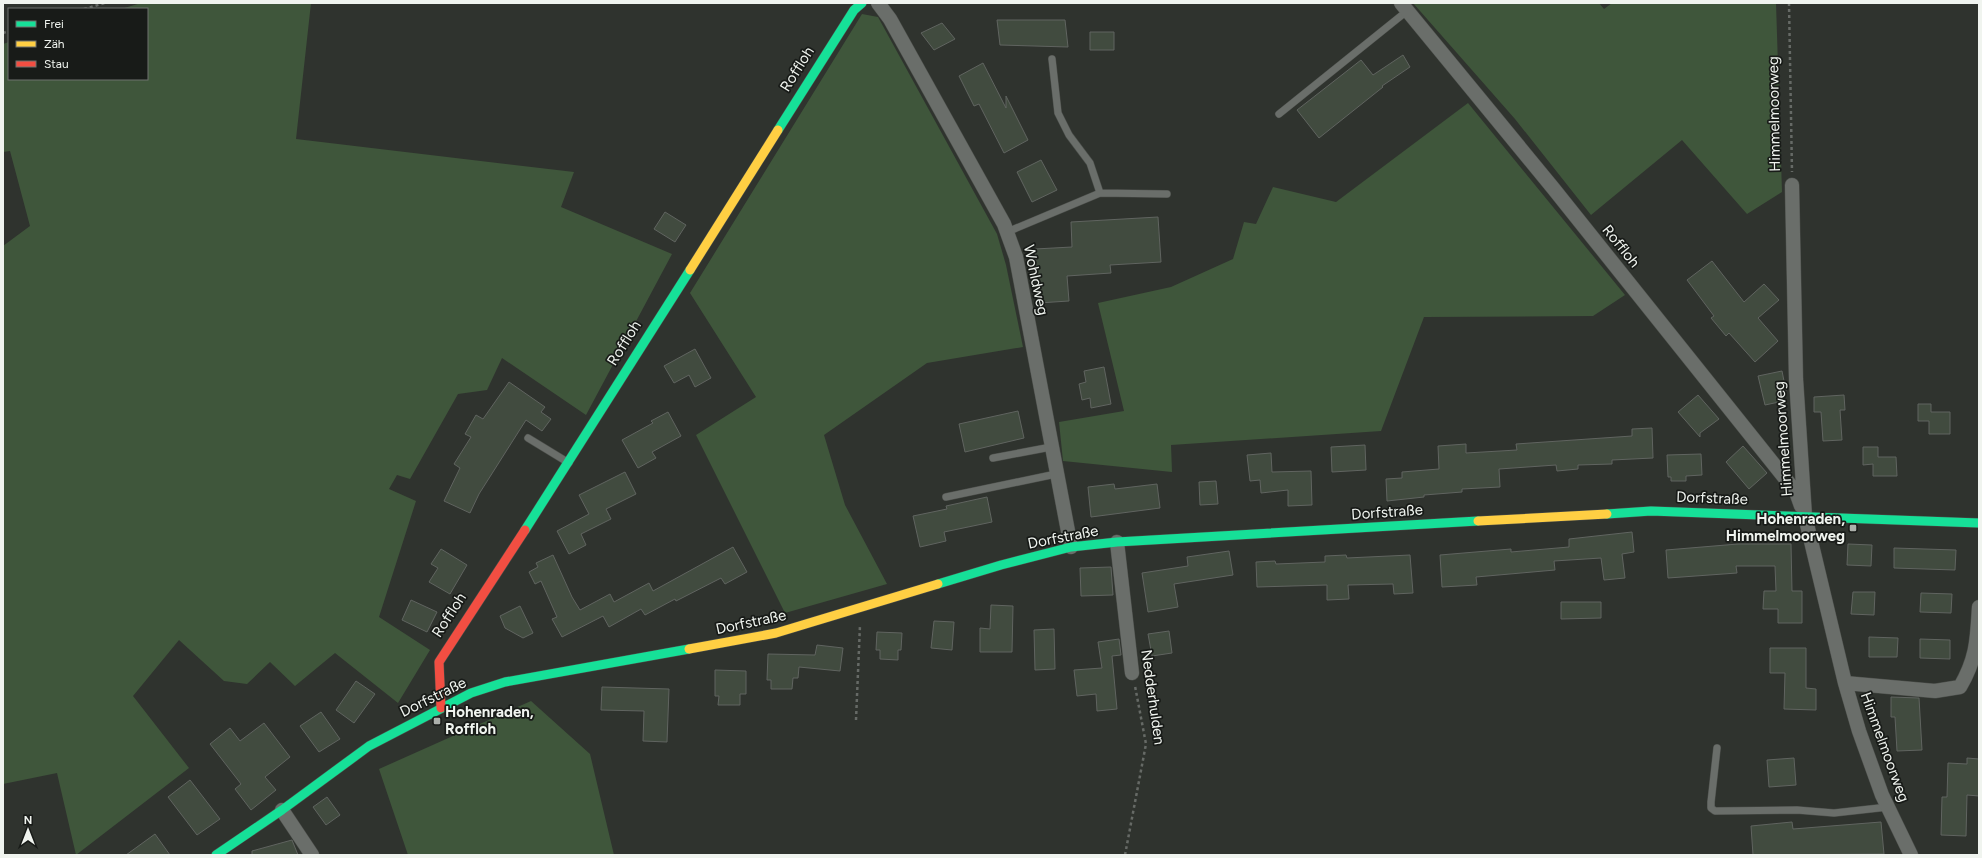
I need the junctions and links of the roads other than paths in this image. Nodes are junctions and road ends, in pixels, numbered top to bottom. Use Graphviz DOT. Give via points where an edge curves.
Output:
graph roads {
  1 [pos="862,3"];
  2 [pos="878,3"];
  3 [pos="1404,7"];
  4 [pos="1052,59"];
  5 [pos="1279,114"];
  6 [pos="1792,184"];
  7 [pos="1100,193"];
  8 [pos="1167,194"];
  9 [pos="1007,232"];
  10 [pos="528,438"];
  11 [pos="1051,447"];
  12 [pos="993,458"];
  13 [pos="569,463"];
  14 [pos="1056,474"];
  15 [pos="946,497"];
  16 [pos="1805,516"];
  17 [pos="1979,523"];
  18 [pos="1117,542"];
  19 [pos="1071,548"];
  20 [pos="1979,607"];
  21 [pos="1132,673"];
  22 [pos="1845,683"];
  23 [pos="441,708"];
  24 [pos="1717,748"];
  25 [pos="1888,807"];
  26 [pos="282,810"];
  27 [pos="216,855"];
  28 [pos="312,855"];
  29 [pos="1911,855"];
  1 -- 13 [label="street, Roffloh" via="854,10"];
  2 -- 9 [label="street, Wohldweg" via="890,19"];
  3 -- 5 [label="lane"];
  3 -- 16 [label="street, Roffloh" via="1553,188 1796,492"];
  4 -- 7 [label="lane" via="1058,114 1069,135 1090,163"];
  6 -- 16 [label="street, Himmelmoorweg" via="1796,379"];
  7 -- 8 [label="lane"];
  7 -- 9 [label="lane"];
  9 -- 11 [label="street, Wohldweg" via="1016,257"];
  10 -- 13 [label="lane"];
  11 -- 12 [label="lane"];
  11 -- 14 [label="street, Wohldweg"];
  13 -- 23 [label="street, Roffloh" via="439,662"];
  14 -- 15 [label="lane"];
  14 -- 19 [label="street, Wohldweg"];
  16 -- 17 [label="street, Dorfstraße"];
  16 -- 18 [label="street, Dorfstraße" via="1651,511"];
  16 -- 22 [label="street, Himmelmoorweg"];
  18 -- 19 [label="street, Dorfstraße"];
  18 -- 21 [label="street, Nedderhulden"];
  19 -- 23 [label="street, Dorfstraße" via="1001,565 776,633 505,682 471,693"];
  20 -- 22 [label="street" via="1976,650 1960,687 1935,691"];
  22 -- 25 [label="street, Himmelmoorweg"];
  23 -- 26 [label="street, Dorfstraße" via="369,746"];
  24 -- 25 [label="lane" via="1711,802 1711,808 1715,811 1797,810 1834,813"];
  25 -- 29 [label="street, Himmelmoorweg"];
  26 -- 27 [label="street, Dorfstraße"];
  26 -- 28 [label="street"];
}
